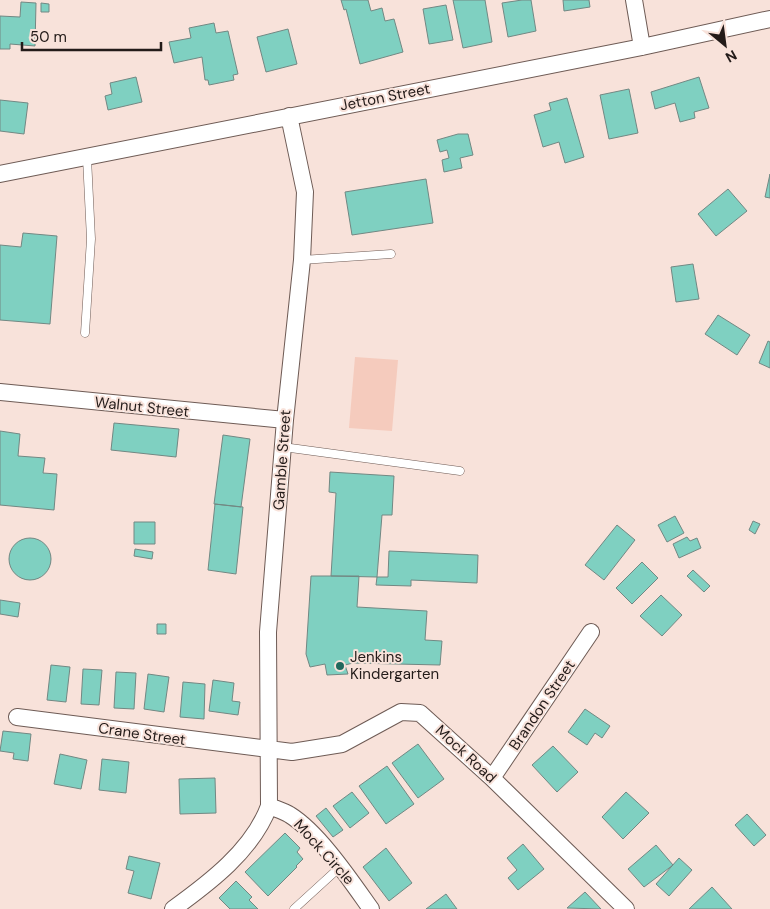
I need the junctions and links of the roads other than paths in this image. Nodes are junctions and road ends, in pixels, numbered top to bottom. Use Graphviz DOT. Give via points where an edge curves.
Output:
graph roads {
  1 [pos="634,0"];
  2 [pos="770,19"];
  3 [pos="642,46"];
  4 [pos="290,116"];
  5 [pos="87,158"];
  6 [pos="0,174"];
  7 [pos="391,254"];
  8 [pos="302,260"];
  9 [pos="85,333"];
  10 [pos="0,392"];
  11 [pos="284,420"];
  12 [pos="283,447"];
  13 [pos="460,471"];
  14 [pos="591,632"];
  15 [pos="17,717"];
  16 [pos="267,751"];
  17 [pos="492,778"];
  18 [pos="269,806"];
  19 [pos="340,867"];
  20 [pos="172,909"];
  21 [pos="294,909"];
  22 [pos="371,909"];
  23 [pos="626,909"];
  1 -- 3 [label="street"];
  2 -- 3 [label="street, Jetton Street"];
  3 -- 4 [label="street, Jetton Street"];
  4 -- 5 [label="street, Jetton Street"];
  4 -- 8 [label="street, Gamble Street" via="305,192"];
  5 -- 6 [label="street, Jetton Street"];
  5 -- 9 [label="lane" via="91,239"];
  7 -- 8 [label="lane"];
  8 -- 11 [label="street, Gamble Street"];
  10 -- 11 [label="street, Walnut Street"];
  11 -- 12 [label="street, Gamble Street"];
  12 -- 13 [label="lane"];
  12 -- 16 [label="street, Gamble Street" via="268,632"];
  14 -- 17 [label="street, Brandon Street"];
  15 -- 16 [label="street, Crane Street"];
  16 -- 17 [label="street, Mock Road" via="329,748 352,740 392,716 410,711 427,718"];
  16 -- 18 [label="street, Gamble Street"];
  17 -- 23 [label="street, Mock Road"];
  18 -- 19 [label="street, Mock Circle" via="297,819"];
  18 -- 20 [label="street" via="257,828 232,859"];
  19 -- 21 [label="lane"];
  19 -- 22 [label="street, Mock Circle"];
}
